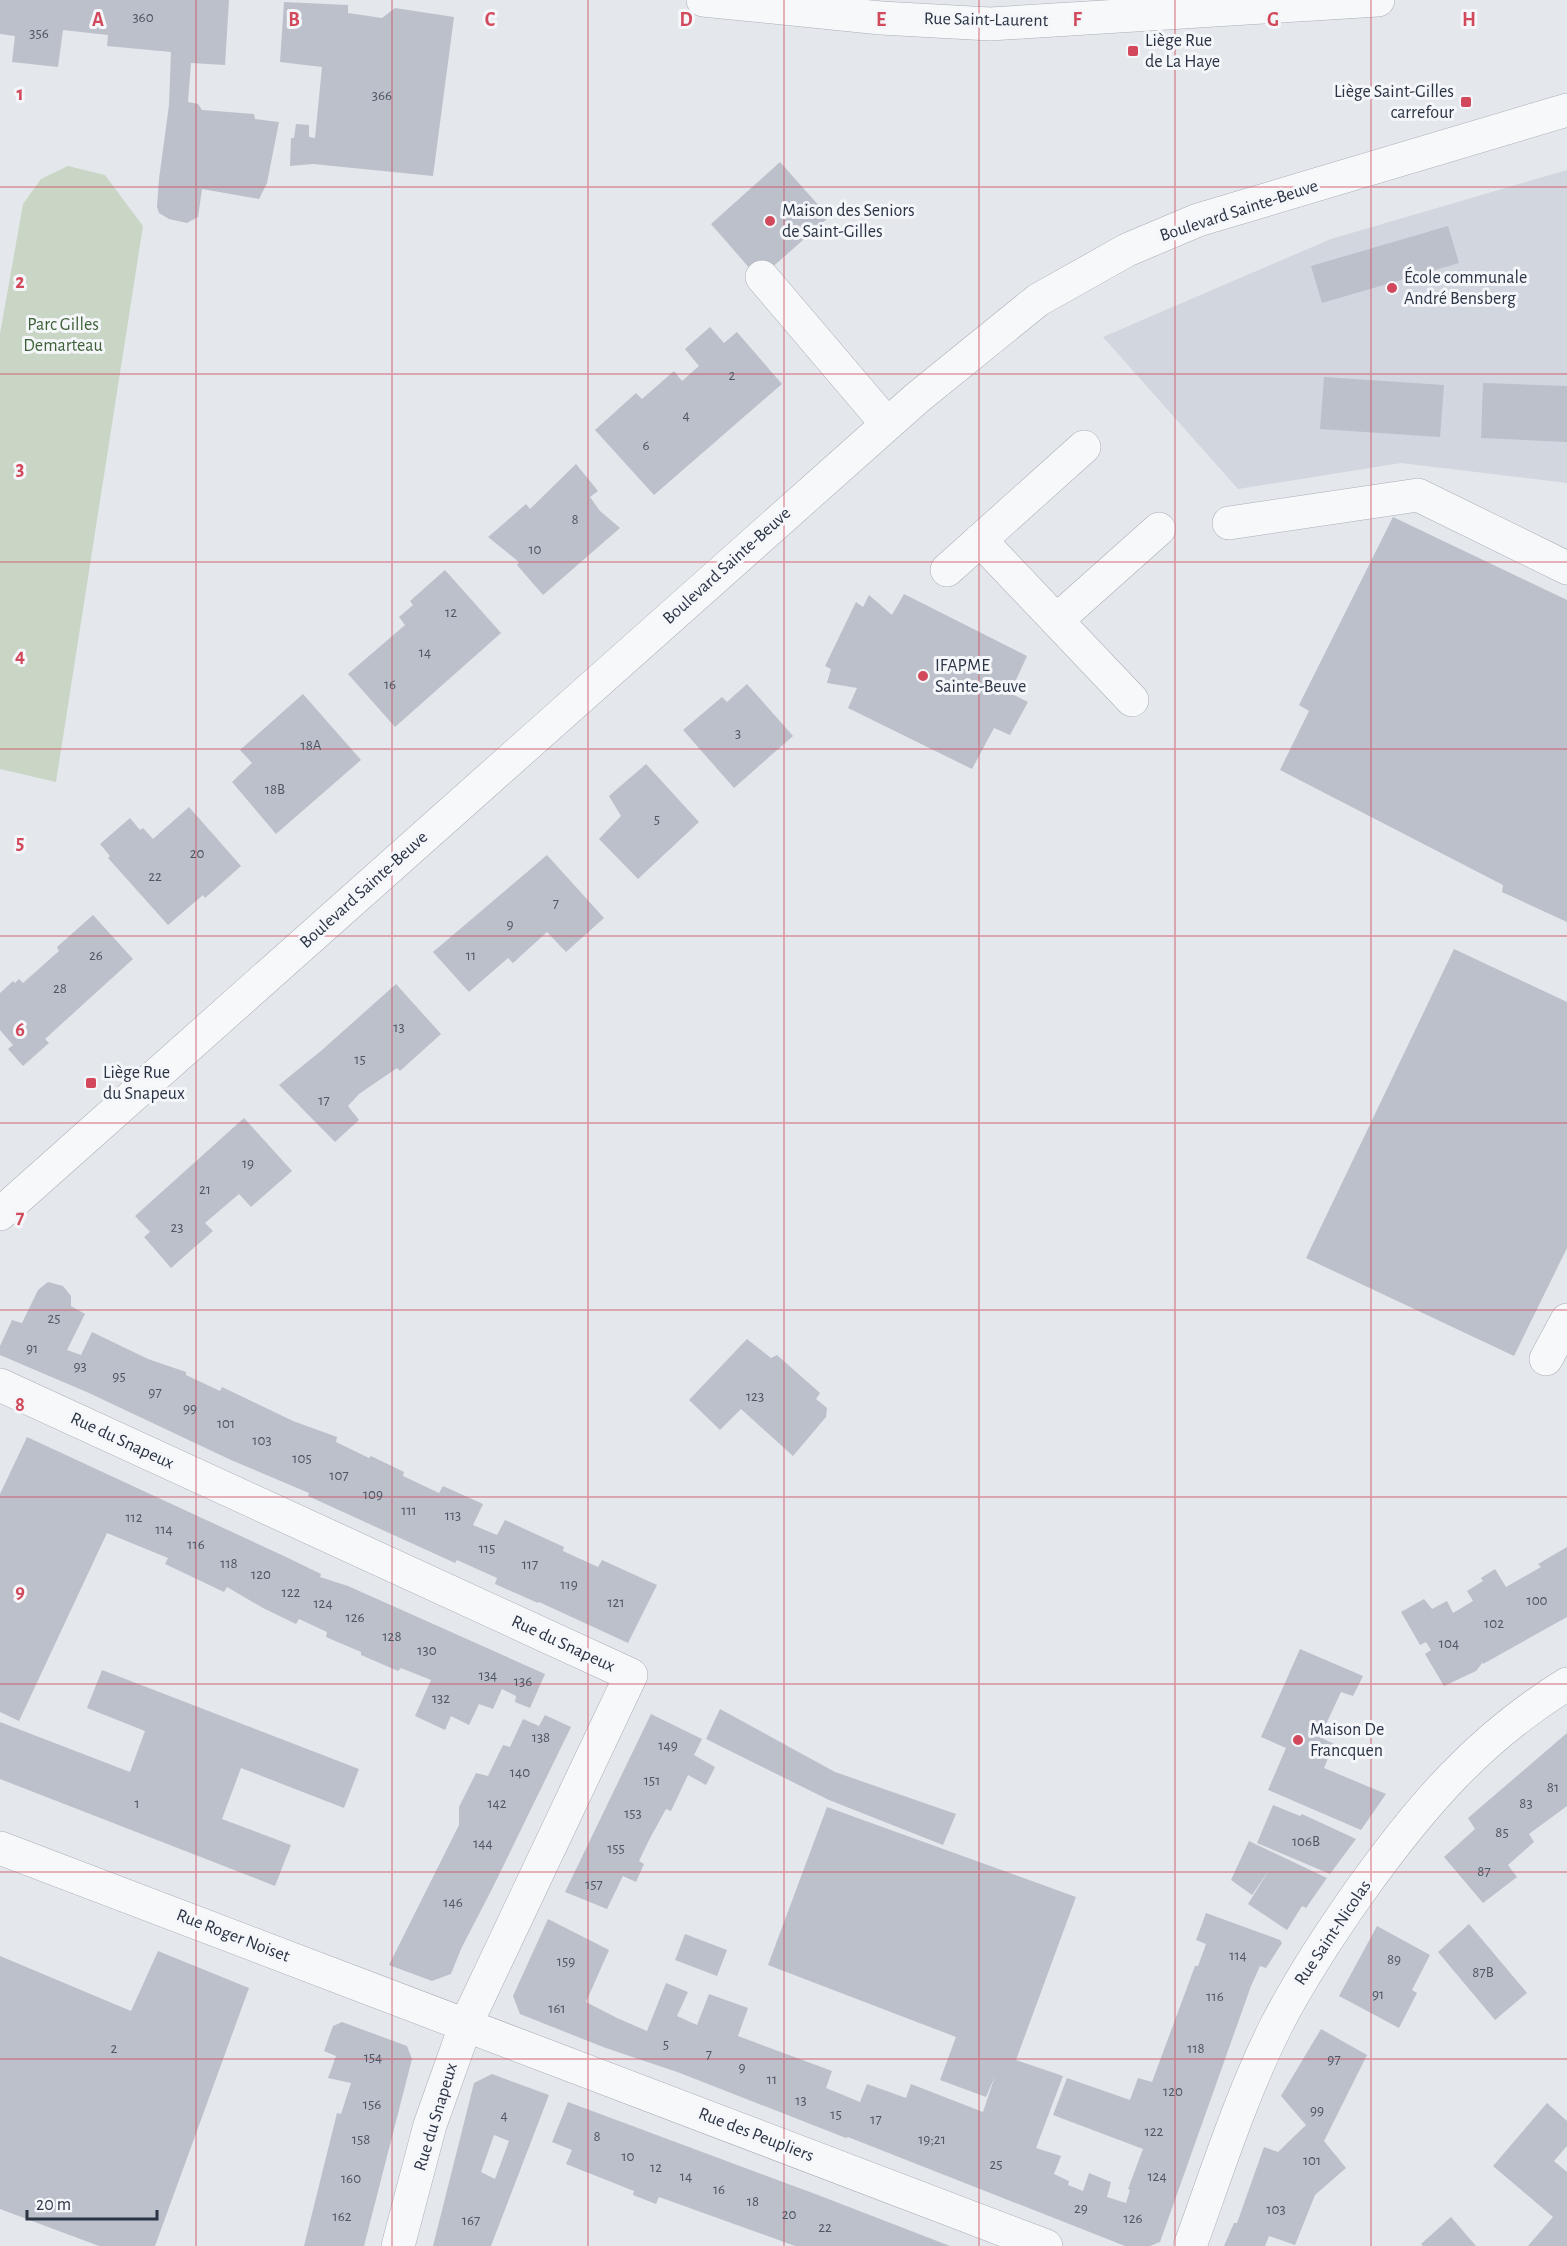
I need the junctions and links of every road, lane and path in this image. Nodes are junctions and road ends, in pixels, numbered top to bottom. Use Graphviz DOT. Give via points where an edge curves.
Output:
graph roads {
  1 [pos="703,0"];
  2 [pos="1378,0"];
  3 [pos="936,10"];
  4 [pos="1567,110"];
  5 [pos="762,277"];
  6 [pos="887,424"];
  7 [pos="1084,447"];
  8 [pos="1229,523"];
  9 [pos="1160,529"];
  10 [pos="980,540"];
  11 [pos="1567,568"];
  12 [pos="947,570"];
  13 [pos="1057,620"];
  14 [pos="1132,700"];
  15 [pos="0,1214"];
  16 [pos="1567,1320"];
  17 [pos="1546,1359"];
  18 [pos="0,1385"];
  19 [pos="1567,1684"];
  20 [pos="0,1848"];
  21 [pos="466,2024"];
  22 [pos="398,2246"];
  23 [pos="1047,2246"];
  24 [pos="1190,2246"];
  1 -- 3 [label="street, Rue Saint-Laurent" via="881,18"];
  2 -- 3 [label="street, Rue Saint-Laurent" via="990,24"];
  4 -- 6 [label="street, Boulevard Sainte-Beuve" via="1198,220 1127,250 1038,300"];
  5 -- 6 [label="street"];
  6 -- 15 [label="street, Boulevard Sainte-Beuve"];
  7 -- 10 [label="street"];
  8 -- 11 [label="street" via="1418,495"];
  9 -- 13 [label="street"];
  10 -- 12 [label="street"];
  10 -- 13 [label="street"];
  13 -- 14 [label="street"];
  16 -- 17 [label="street"];
  18 -- 21 [label="street, Rue du Snapeux" via="631,1675"];
  19 -- 24 [label="street, Rue Saint-Nicolas" via="1498,1733 1443,1785 1386,1855 1325,1942 1263,2054"];
  20 -- 21 [label="street, Rue Roger Noiset"];
  21 -- 22 [label="street, Rue du Snapeux" via="430,2125"];
  21 -- 23 [label="street, Rue des Peupliers"];
}
